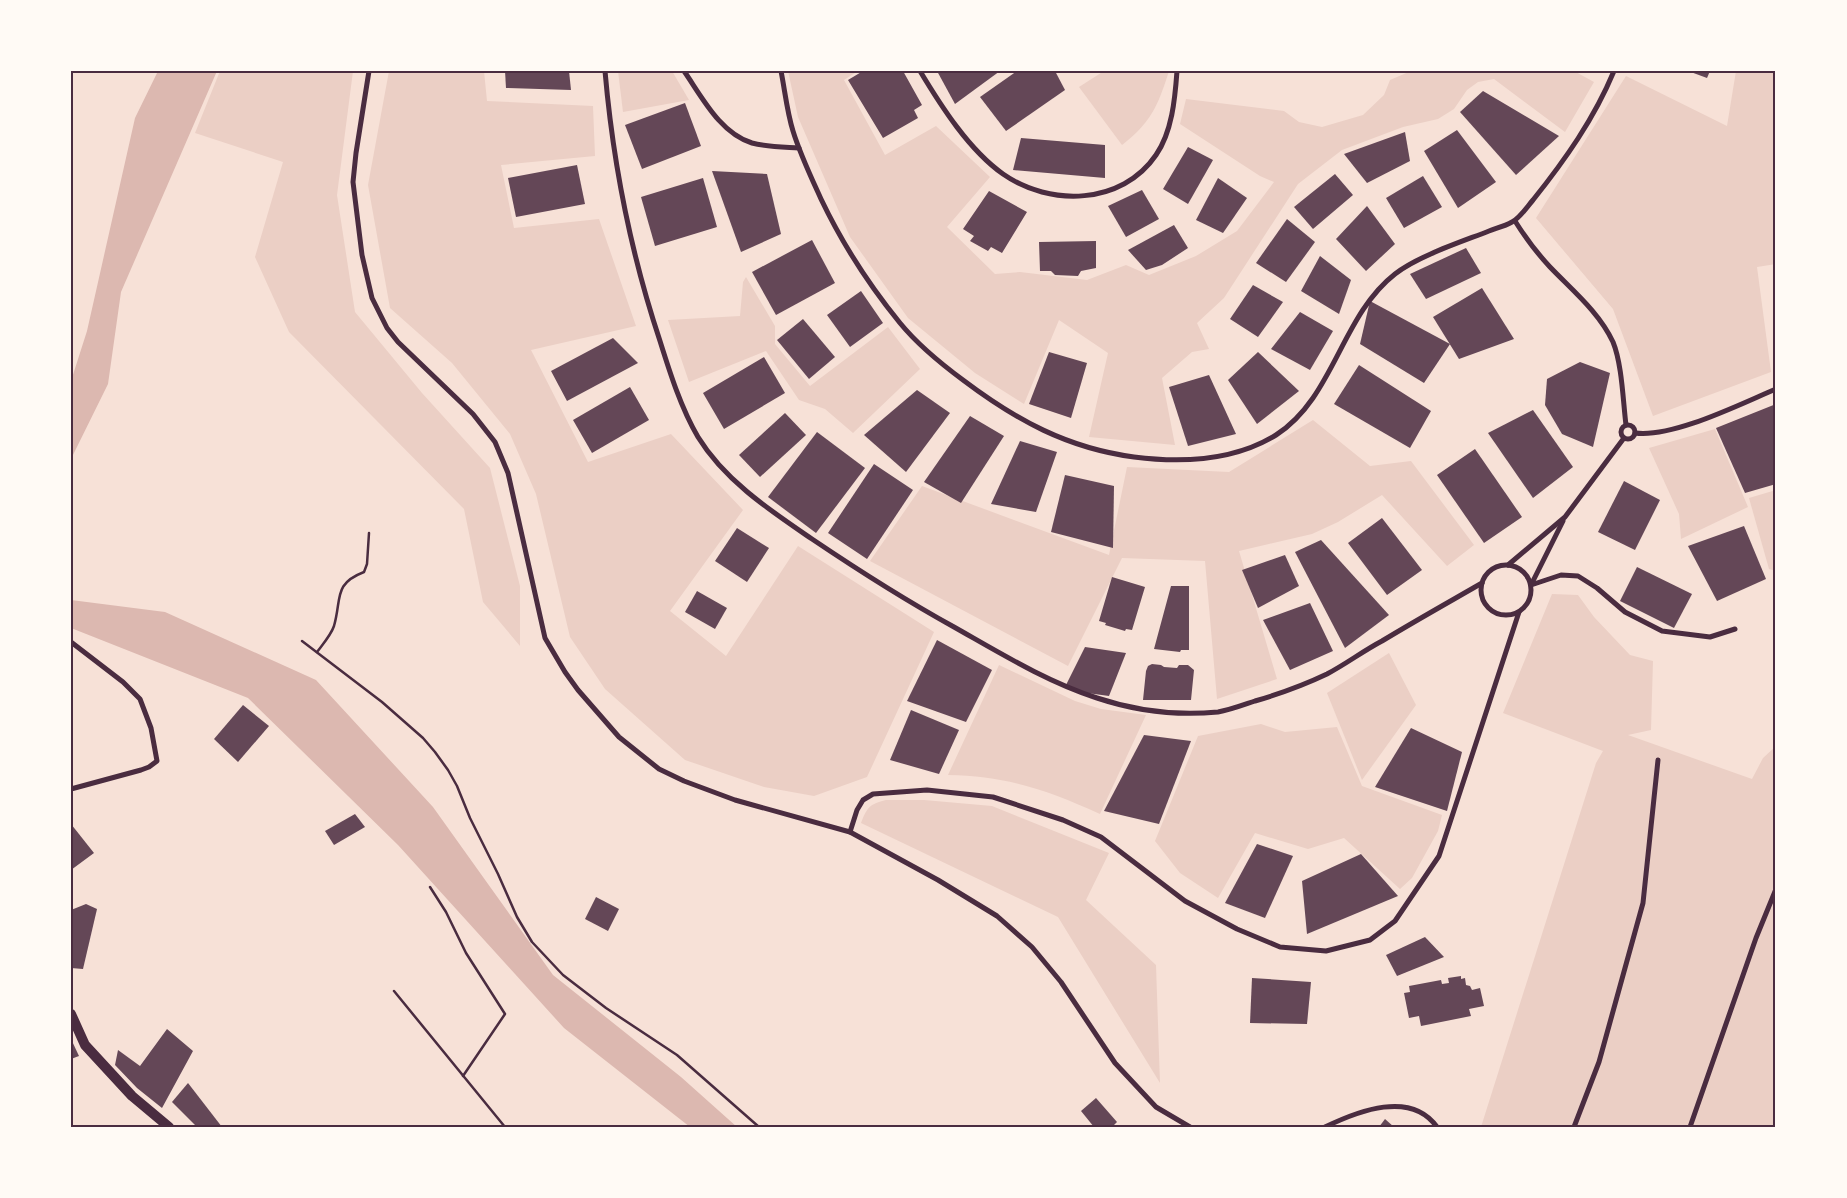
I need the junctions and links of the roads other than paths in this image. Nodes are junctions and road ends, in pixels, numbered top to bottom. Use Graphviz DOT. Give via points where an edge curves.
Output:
graph roads {
  1 [pos="369,71"];
  2 [pos="605,71"];
  3 [pos="684,71"];
  4 [pos="781,71"];
  5 [pos="920,71"];
  6 [pos="1177,71"];
  7 [pos="1614,71"];
  8 [pos="799,148"];
  9 [pos="1515,221"];
  10 [pos="1776,389"];
  11 [pos="1626,425"];
  12 [pos="1635,433"];
  13 [pos="1624,438"];
  14 [pos="1565,517"];
  15 [pos="1508,565"];
  16 [pos="1482,583"];
  17 [pos="1531,586"];
  18 [pos="1519,612"];
  19 [pos="1735,629"];
  20 [pos="71,642"];
  21 [pos="1658,760"];
  22 [pos="71,789"];
  23 [pos="850,832"];
  24 [pos="1776,889"];
  25 [pos="71,1014"];
  26 [pos="169,1127"];
  27 [pos="1190,1127"];
  28 [pos="1326,1127"];
  29 [pos="1437,1127"];
  30 [pos="1574,1127"];
  31 [pos="1690,1127"];
  1 -- 23 [label="street" via="353,182 362,255 372,298 398,342 473,414 495,442 508,473 545,638 565,672 618,737 659,768 726,797"];
  2 -- 16 [label="street" via="622,198 638,266 674,384 698,436 729,474 766,507 854,568 918,607 1037,672 1098,699 1168,714 1220,712 1273,696 1328,673"];
  3 -- 8 [label="street" via="714,114 737,136 766,146"];
  4 -- 8 [label="street" via="792,130"];
  5 -- 6 [label="street" via="953,122 984,158 1002,173 1035,191 1076,197 1114,189 1133,179 1157,155 1169,124"];
  7 -- 9 [label="street" via="1584,132"];
  8 -- 9 [label="street" via="834,226 859,267 900,323 936,360 984,396 1043,431 1097,450 1156,460 1185,461 1220,456 1276,435 1296,420 1312,401 1373,296 1396,273 1434,252"];
  9 -- 11 [label="street" via="1548,265 1591,309 1613,342 1620,369"];
  10 -- 12 [label="street" via="1690,424 1647,434"];
  11 -- 12 [label="street" via="1632,426"];
  11 -- 13 [label="street" via="1621,430"];
  12 -- 13 [label="street" via="1631,438"];
  13 -- 14 [label="street"];
  14 -- 15 [label="street"];
  14 -- 17 [label="street"];
  15 -- 16 [label="street" via="1492,569"];
  15 -- 17 [label="street" via="1524,572"];
  16 -- 18 [label="street" via="1488,607 1503,614"];
  17 -- 18 [label="street" via="1529,601"];
  17 -- 19 [label="street" via="1561,575 1578,576 1625,612 1662,631 1710,637"];
  18 -- 23 [label="street" via="1439,856 1395,921 1370,940 1326,951 1280,947 1237,929 1185,901 1101,837 993,797 927,790 873,794 863,800"];
  20 -- 22 [label="street" via="140,699 151,728 157,761 141,770"];
  21 -- 30 [label="street" via="1643,903 1599,1062"];
  23 -- 27 [label="street" via="997,916 1025,939 1061,982 1115,1063 1156,1107"];
  24 -- 31 [label="street"];
  25 -- 26 [label="main road" via="86,1045 111,1074"];
  28 -- 29 [label="street" via="1377,1107 1404,1106 1431,1118"];
}
